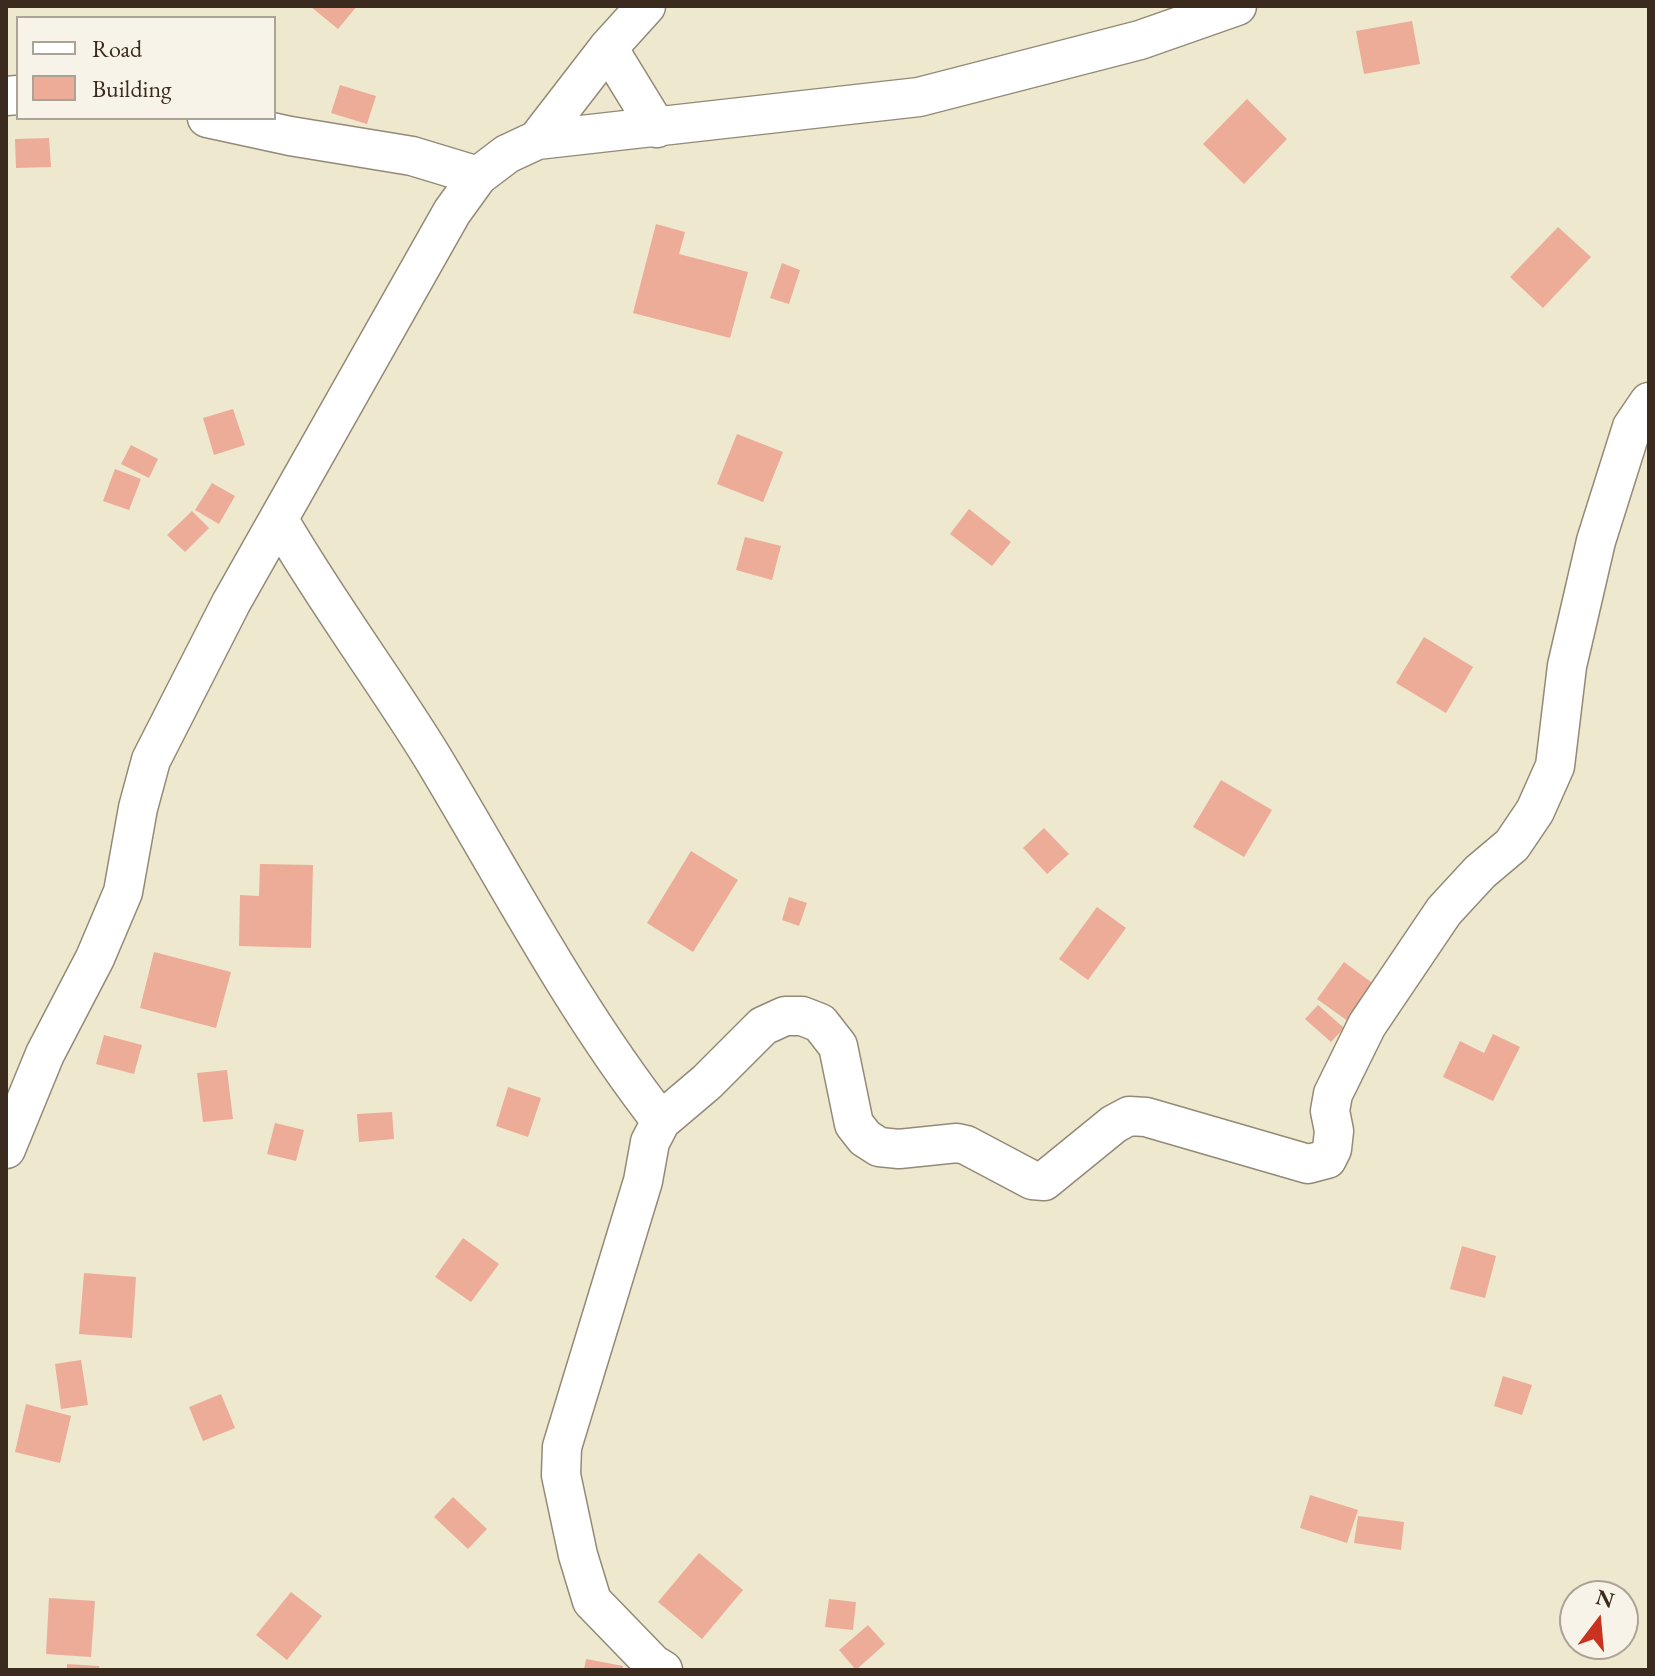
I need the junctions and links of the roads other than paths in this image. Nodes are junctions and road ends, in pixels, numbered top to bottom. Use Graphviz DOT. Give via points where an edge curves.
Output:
graph roads {
  1 [pos="646,6"];
  2 [pos="1237,6"];
  3 [pos="608,48"];
  4 [pos="216,120"];
  5 [pos="657,128"];
  6 [pos="537,140"];
  7 [pos="478,176"];
  8 [pos="1649,402"];
  9 [pos="279,520"];
  10 [pos="661,1121"];
  11 [pos="6,1149"];
  12 [pos="663,1670"];
  1 -- 3 [label="street"];
  2 -- 5 [label="street" via="1140,40 919,97"];
  3 -- 5 [label="street"];
  3 -- 6 [label="street"];
  4 -- 7 [label="street" via="412,156"];
  5 -- 6 [label="street"];
  6 -- 7 [label="street"];
  7 -- 9 [label="street" via="452,212"];
  8 -- 10 [label="street" via="1632,427 1596,541 1567,666 1555,766 1512,845 1444,911 1367,1025 1333,1094 1334,1131 1327,1159 1308,1164 1129,1116 1044,1181 957,1143 879,1147 854,1124 838,1046 820,1023 802,1016 785,1016 763,1026"];
  9 -- 10 [label="street" via="430,754 550,960"];
  9 -- 11 [label="street" via="151,760 123,892"];
  10 -- 12 [label="street" via="650,1142 643,1181 562,1447 561,1475 592,1601"];
}
